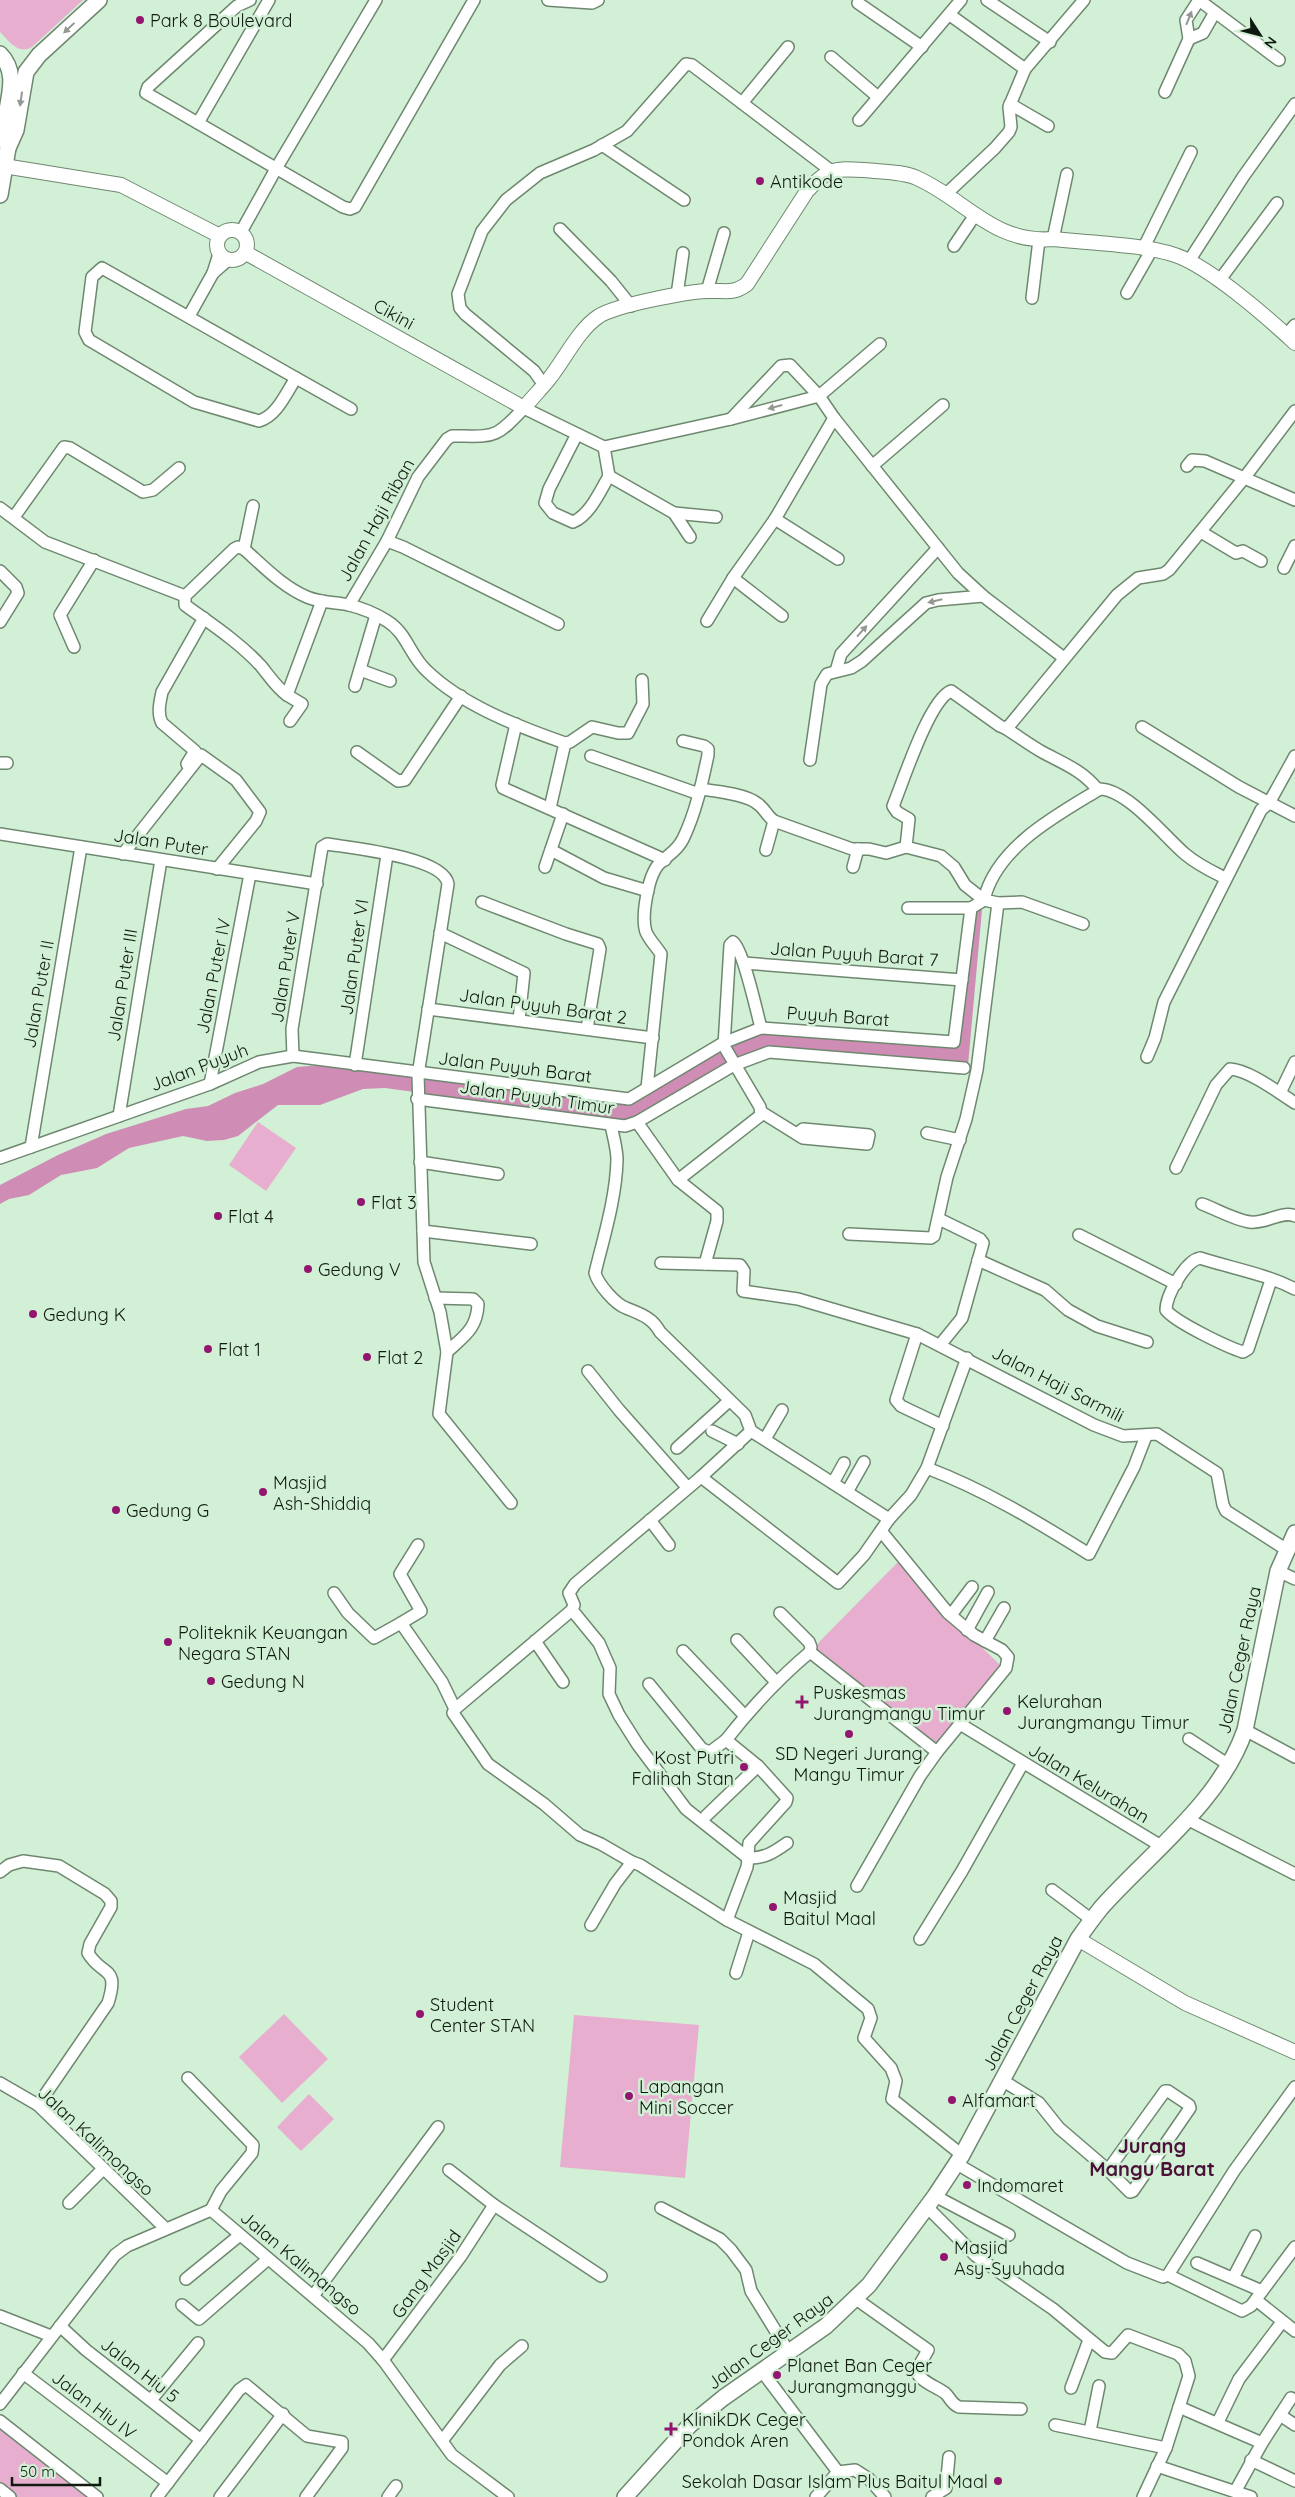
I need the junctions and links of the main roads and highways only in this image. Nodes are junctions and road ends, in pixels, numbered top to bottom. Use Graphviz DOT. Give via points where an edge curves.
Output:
graph roads {
  1 [pos="99,0"];
  2 [pos="3,56"];
  3 [pos="39,56"];
  4 [pos="8,148"];
  5 [pos="2,166"];
  6 [pos="0,195"];
  7 [pos="1295,1533"];
  8 [pos="625,2497"];
  1 -- 3 [label="main road, one-way"];
  2 -- 3 [label="main road" via="22,62"];
  2 -- 4 [label="main road" via="12,79 5,128"];
  3 -- 4 [label="main road, one-way" via="26,72 16,130"];
  4 -- 5 [label="main road"];
  5 -- 6 [label="main road"];
  7 -- 8 [label="main road, Jalan Ceger Raya" via="1278,1571 1245,1730 1229,1765 1187,1819 1078,1939 959,2160 931,2202 856,2300 826,2326 690,2425"];
}
